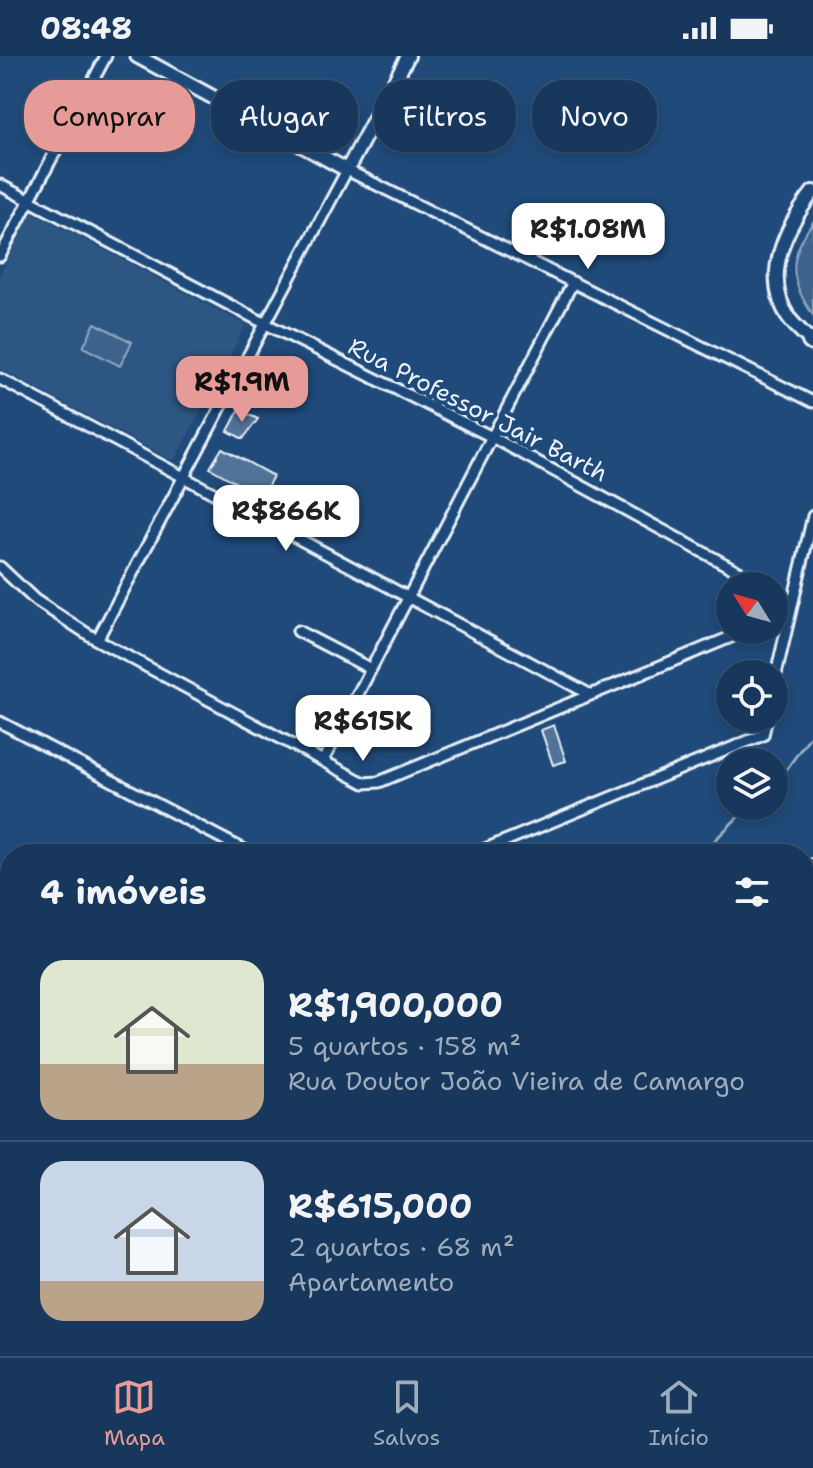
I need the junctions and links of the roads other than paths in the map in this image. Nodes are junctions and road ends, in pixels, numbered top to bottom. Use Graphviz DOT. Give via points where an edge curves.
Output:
graph roads {
  1 [pos="106,56"];
  2 [pos="137,56"];
  3 [pos="408,56"];
  4 [pos="347,170"];
  5 [pos="0,185"];
  6 [pos="813,192"];
  7 [pos="30,200"];
  8 [pos="0,256"];
  9 [pos="573,282"];
  10 [pos="266,324"];
  11 [pos="812,341"];
  12 [pos="0,379"];
  13 [pos="813,402"];
  14 [pos="492,437"];
  15 [pos="183,479"];
  16 [pos="813,516"];
  17 [pos="0,567"];
  18 [pos="739,572"];
  19 [pos="407,599"];
  20 [pos="788,599"];
  21 [pos="792,601"];
  22 [pos="789,614"];
  23 [pos="298,631"];
  24 [pos="97,640"];
  25 [pos="716,643"];
  26 [pos="779,660"];
  27 [pos="371,669"];
  28 [pos="589,694"];
  29 [pos="0,722"];
  30 [pos="764,732"];
  31 [pos="324,759"];
  32 [pos="233,844"];
  33 [pos="497,844"];
  1 -- 7 [label="street"];
  2 -- 4 [label="main road"];
  3 -- 4 [label="main road"];
  4 -- 9 [label="street"];
  4 -- 10 [label="street"];
  5 -- 7 [label="street, Rua Professor Jair Barth"];
  6 -- 11 [label="main road" via="776,264 777,293 789,319"];
  7 -- 8 [label="street"];
  7 -- 10 [label="street, Rua Professor Jair Barth"];
  9 -- 13 [label="street"];
  9 -- 14 [label="street"];
  10 -- 14 [label="street, Rua Professor Jair Barth"];
  10 -- 15 [label="street"];
  12 -- 15 [label="street"];
  14 -- 18 [label="street, Rua Professor Jair Barth"];
  14 -- 19 [label="street"];
  15 -- 19 [label="street"];
  15 -- 24 [label="street"];
  16 -- 21 [label="street"];
  17 -- 24 [label="street" via="35,600"];
  19 -- 27 [label="street"];
  19 -- 28 [label="street"];
  20 -- 21 [label="street"];
  21 -- 22 [label="street"];
  22 -- 26 [label="street"];
  23 -- 27 [label="street"];
  24 -- 31 [label="street"];
  25 -- 28 [label="street"];
  27 -- 31 [label="street"];
  28 -- 31 [label="street" via="379,782 364,783"];
  29 -- 32 [label="street"];
  30 -- 33 [label="street"];
}
